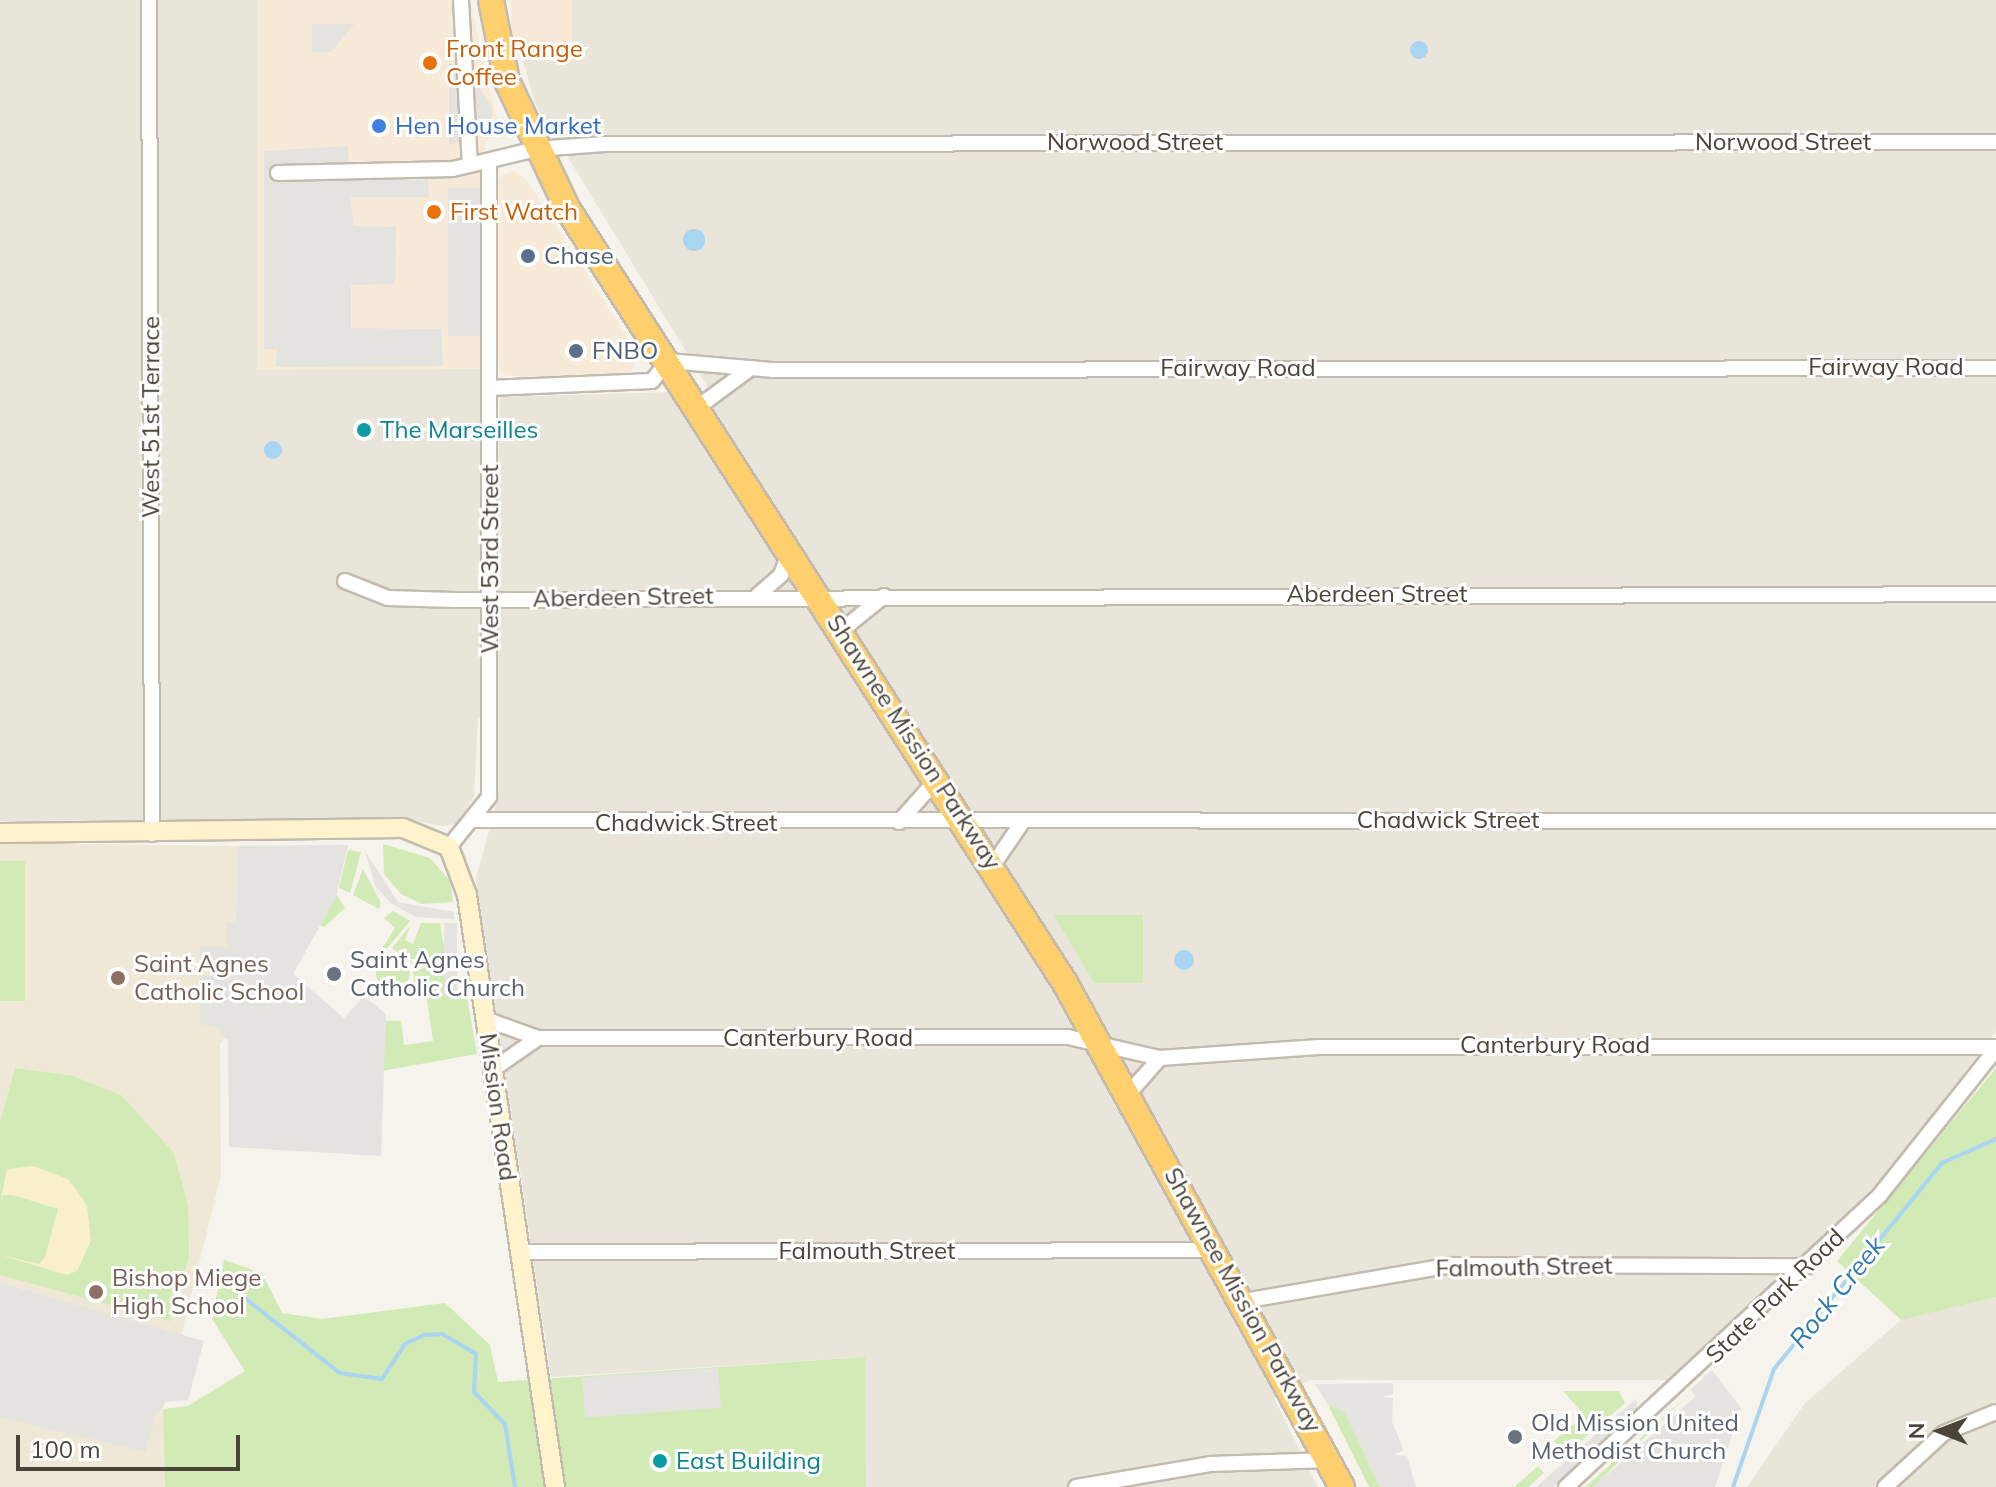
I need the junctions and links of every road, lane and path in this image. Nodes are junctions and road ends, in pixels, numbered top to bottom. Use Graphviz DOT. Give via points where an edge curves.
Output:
graph roads {
  1 [pos="149,0"];
  2 [pos="461,0"];
  3 [pos="491,0"];
  4 [pos="1996,142"];
  5 [pos="536,149"];
  6 [pos="489,161"];
  7 [pos="470,165"];
  8 [pos="278,173"];
  9 [pos="668,361"];
  10 [pos="751,368"];
  11 [pos="1996,368"];
  12 [pos="489,388"];
  13 [pos="698,407"];
  14 [pos="790,549"];
  15 [pos="345,581"];
  16 [pos="1996,594"];
  17 [pos="757,596"];
  18 [pos="820,596"];
  19 [pos="884,596"];
  20 [pos="490,599"];
  21 [pos="842,630"];
  22 [pos="938,778"];
  23 [pos="474,820"];
  24 [pos="1023,821"];
  25 [pos="1996,821"];
  26 [pos="899,822"];
  27 [pos="965,822"];
  28 [pos="0,833"];
  29 [pos="152,834"];
  30 [pos="449,847"];
  31 [pos="993,865"];
  32 [pos="485,1019"];
  33 [pos="538,1038"];
  34 [pos="1099,1040"];
  35 [pos="1996,1048"];
  36 [pos="1160,1058"];
  37 [pos="492,1070"];
  38 [pos="1129,1093"];
  39 [pos="1215,1250"];
  40 [pos="520,1252"];
  41 [pos="1808,1266"];
  42 [pos="1244,1301"];
  43 [pos="1996,1412"];
  44 [pos="1330,1460"];
  45 [pos="555,1487"];
  46 [pos="1076,1487"];
  47 [pos="1342,1487"];
  48 [pos="1566,1487"];
  49 [pos="1885,1487"];
  1 -- 29 [label="street, West 51st Terrace"];
  2 -- 7 [label="street"];
  3 -- 5 [label="highway, Shawnee Mission Parkway" via="507,81"];
  4 -- 5 [label="street, Norwood Street"];
  5 -- 6 [label="street, Norwood Street"];
  5 -- 9 [label="highway, Shawnee Mission Parkway"];
  6 -- 7 [label="street, Norwood Street"];
  6 -- 12 [label="street, West 53rd Street"];
  7 -- 8 [label="street, Norwood Street"];
  9 -- 10 [label="street, Fairway Road"];
  9 -- 12 [label="street" via="652,381"];
  9 -- 13 [label="highway, Shawnee Mission Parkway"];
  10 -- 11 [label="street, Fairway Road"];
  10 -- 13 [label="street"];
  12 -- 20 [label="street, West 53rd Street"];
  13 -- 14 [label="highway, Shawnee Mission Parkway"];
  14 -- 17 [label="street" via="781,575"];
  14 -- 18 [label="highway, Shawnee Mission Parkway"];
  15 -- 20 [label="street, Aberdeen Street" via="407,600"];
  16 -- 19 [label="street, Aberdeen Street"];
  17 -- 18 [label="street, Aberdeen Street"];
  17 -- 20 [label="street, Aberdeen Street"];
  18 -- 19 [label="street, Aberdeen Street"];
  18 -- 21 [label="highway, Shawnee Mission Parkway"];
  19 -- 21 [label="street"];
  20 -- 23 [label="street, West 53rd Street" via="489,797"];
  21 -- 22 [label="highway, Shawnee Mission Parkway"];
  22 -- 26 [label="street"];
  22 -- 27 [label="highway, Shawnee Mission Parkway"];
  23 -- 26 [label="street, Chadwick Street"];
  23 -- 30 [label="street, West 53rd Street"];
  24 -- 25 [label="street, Chadwick Street"];
  24 -- 27 [label="street, Chadwick Street"];
  24 -- 31 [label="street"];
  26 -- 27 [label="street, Chadwick Street"];
  27 -- 31 [label="highway, Shawnee Mission Parkway"];
  28 -- 29 [label="main road"];
  29 -- 30 [label="main road" via="403,828"];
  30 -- 32 [label="main road, Mission Road" via="467,895"];
  31 -- 34 [label="highway, Shawnee Mission Parkway"];
  32 -- 33 [label="street, Canterbury Road"];
  32 -- 37 [label="main road, Mission Road"];
  33 -- 34 [label="street, Canterbury Road"];
  33 -- 37 [label="street"];
  34 -- 36 [label="street, Canterbury Road"];
  34 -- 38 [label="highway, Shawnee Mission Parkway"];
  35 -- 36 [label="street, Canterbury Road" via="1398,1045"];
  35 -- 41 [label="street, State Park Road" via="1918,1152"];
  36 -- 38 [label="street"];
  37 -- 40 [label="main road, Mission Road"];
  38 -- 39 [label="highway, Shawnee Mission Parkway"];
  39 -- 40 [label="street, Falmouth Street"];
  39 -- 42 [label="highway, Shawnee Mission Parkway"];
  40 -- 45 [label="main road, Mission Road"];
  41 -- 42 [label="street, Falmouth Street" via="1452,1265"];
  41 -- 48 [label="street, State Park Road"];
  42 -- 44 [label="highway, Shawnee Mission Parkway"];
  43 -- 49 [label="street" via="1944,1433"];
  44 -- 46 [label="street" via="1210,1464"];
  44 -- 47 [label="highway, Shawnee Mission Parkway"];
}
